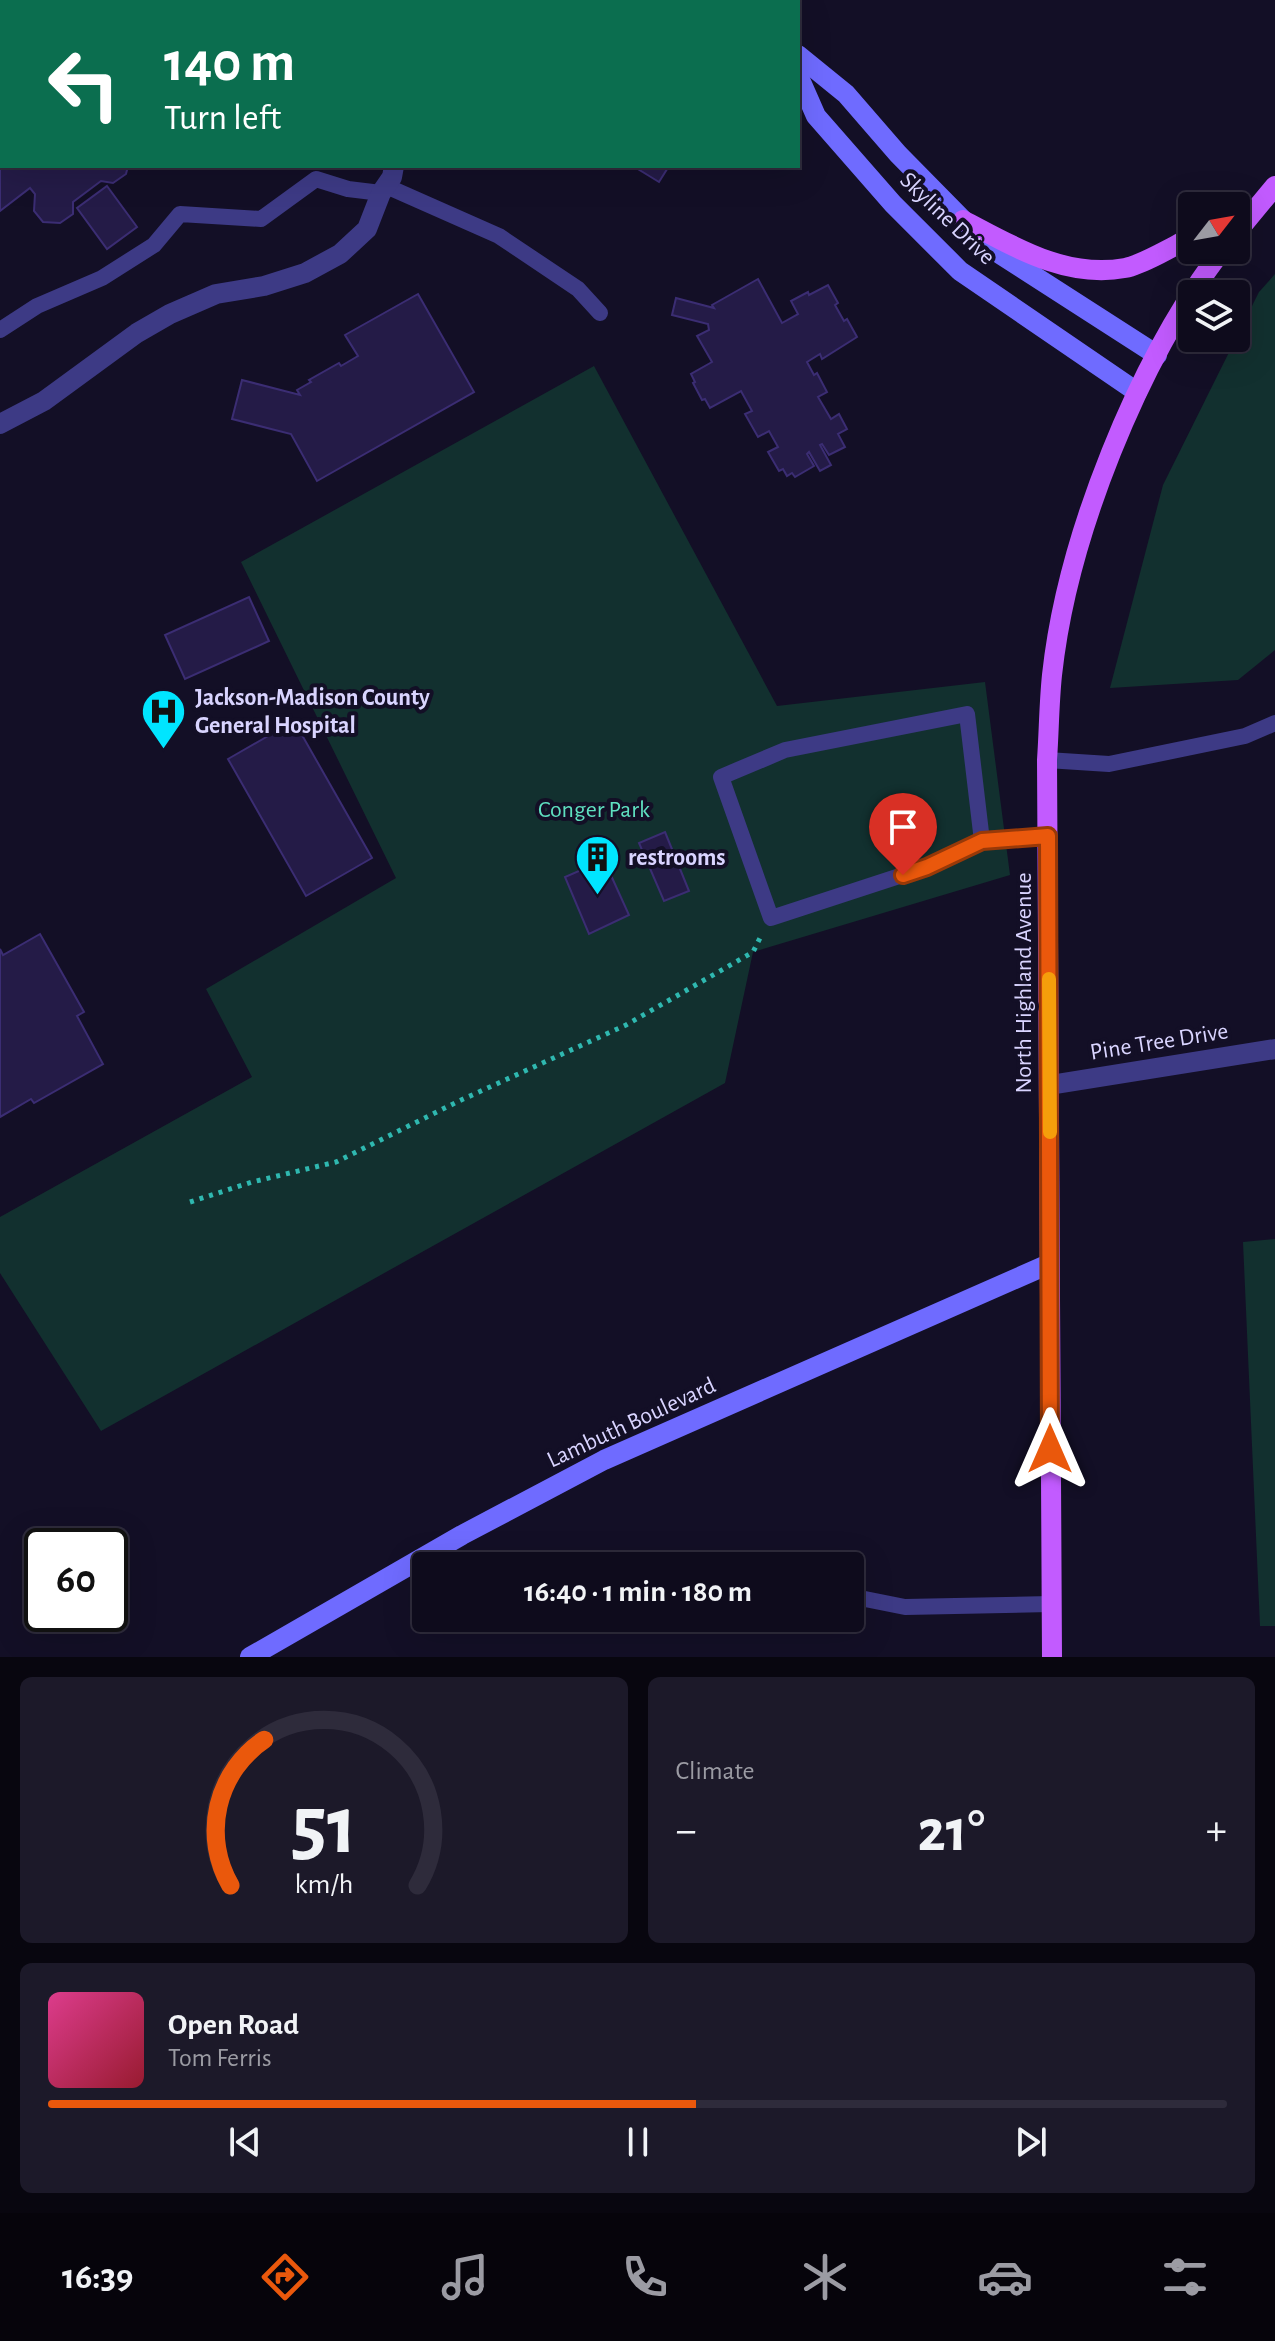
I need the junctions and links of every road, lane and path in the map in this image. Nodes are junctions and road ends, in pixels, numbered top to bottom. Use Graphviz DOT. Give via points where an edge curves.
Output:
graph roads {
  1 [pos="800,57"];
  2 [pos="800,80"];
  3 [pos="394,168"];
  4 [pos="1274,187"];
  5 [pos="384,190"];
  6 [pos="1250,202"];
  7 [pos="1250,216"];
  8 [pos="963,220"];
  9 [pos="1178,243"];
  10 [pos="1212,264"];
  11 [pos="600,313"];
  12 [pos="0,330"];
  13 [pos="1157,355"];
  14 [pos="1137,392"];
  15 [pos="0,424"];
  16 [pos="1275,723"];
  17 [pos="1047,760"];
  18 [pos="1048,836"];
  19 [pos="982,841"];
  20 [pos="753,952"];
  21 [pos="1275,1049"];
  22 [pos="1050,1085"];
  23 [pos="190,1202"];
  24 [pos="1049,1264"];
  25 [pos="864,1599"];
  26 [pos="1051,1604"];
  27 [pos="250,1657"];
  28 [pos="1052,1657"];
  1 -- 8 [label="street, Skyline Drive" via="846,94"];
  2 -- 14 [label="street, Skyline Drive" via="816,116 960,271"];
  3 -- 5 [label="street"];
  4 -- 6 [label="main road"];
  4 -- 7 [label="main road"];
  5 -- 11 [label="lane" via="499,236 578,289"];
  5 -- 12 [label="lane" via="348,189 316,179 261,219 180,214 141,254"];
  5 -- 15 [label="street" via="367,229 340,254 305,273 216,294 170,314 44,401"];
  8 -- 9 [label="main road" via="1035,258 1091,270 1128,268"];
  8 -- 13 [label="street, Skyline Drive" via="1000,254"];
  10 -- 13 [label="main road, North Highland Avenue"];
  13 -- 14 [label="main road, North Highland Avenue"];
  14 -- 17 [label="main road, North Highland Avenue" via="1081,538 1063,611 1052,675"];
  16 -- 17 [label="lane" via="1245,736 1109,764"];
  17 -- 18 [label="main road, North Highland Avenue"];
  18 -- 19 [label="lane"];
  18 -- 22 [label="main road, North Highland Avenue"];
  19 -- 19 [label="lane" via="927,867 771,918 721,777 785,750 967,714"];
  20 -- 23 [label="path" via="626,1025 336,1162"];
  21 -- 22 [label="street, Pine Tree Drive"];
  22 -- 24 [label="main road, North Highland Avenue"];
  24 -- 26 [label="main road, North Highland Avenue"];
  24 -- 27 [label="street, Lambuth Boulevard" via="604,1460"];
  25 -- 26 [label="lane" via="905,1607"];
  26 -- 28 [label="main road, North Highland Avenue"];
}
